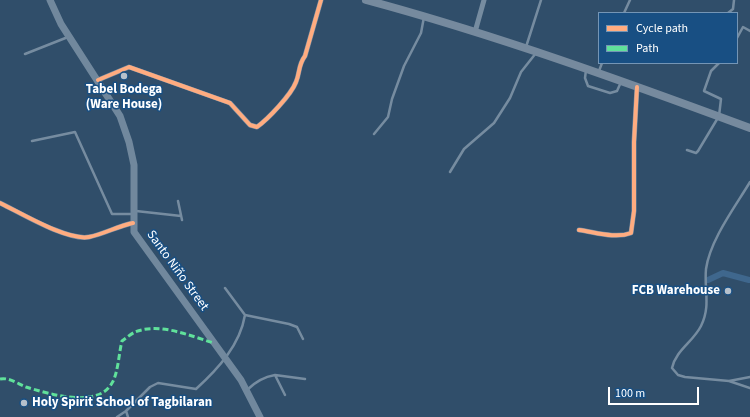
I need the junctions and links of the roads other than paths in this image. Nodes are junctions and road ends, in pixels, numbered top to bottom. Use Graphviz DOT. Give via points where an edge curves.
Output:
graph roads {
  1 [pos="50,0"];
  2 [pos="321,0"];
  3 [pos="366,0"];
  4 [pos="484,0"];
  5 [pos="541,0"];
  6 [pos="630,0"];
  7 [pos="734,0"];
  8 [pos="388,3"];
  9 [pos="624,12"];
  10 [pos="729,12"];
  11 [pos="424,17"];
  12 [pos="750,31"];
  13 [pos="475,32"];
  14 [pos="738,36"];
  15 [pos="69,37"];
  16 [pos="526,48"];
  17 [pos="538,51"];
  18 [pos="25,54"];
  19 [pos="602,64"];
  20 [pos="718,64"];
  21 [pos="587,68"];
  22 [pos="598,71"];
  23 [pos="98,80"];
  24 [pos="621,80"];
  25 [pos="637,87"];
  26 [pos="719,116"];
  27 [pos="750,122"];
  28 [pos="750,127"];
  29 [pos="374,134"];
  30 [pos="32,141"];
  31 [pos="687,150"];
  32 [pos="450,172"];
  33 [pos="750,182"];
  34 [pos="178,201"];
  35 [pos="0,203"];
  36 [pos="133,212"];
  37 [pos="181,216"];
  38 [pos="182,220"];
  39 [pos="133,223"];
  40 [pos="579,230"];
  41 [pos="225,288"];
  42 [pos="245,315"];
  43 [pos="303,339"];
  44 [pos="224,358"];
  45 [pos="275,375"];
  46 [pos="750,376"];
  47 [pos="305,379"];
  48 [pos="728,381"];
  49 [pos="750,388"];
  50 [pos="246,390"];
  51 [pos="285,395"];
  52 [pos="126,411"];
  53 [pos="117,417"];
  54 [pos="128,417"];
  55 [pos="260,417"];
  1 -- 15 [label="main road, Santo Niño Street"];
  2 -- 23 [label="street" via="305,56 300,62 297,81 257,127 250,124 230,103 129,67"];
  3 -- 8 [label="main road"];
  4 -- 13 [label="street"];
  5 -- 16 [label="lane"];
  6 -- 9 [label="lane"];
  7 -- 10 [label="lane" via="733,9"];
  8 -- 11 [label="main road"];
  11 -- 13 [label="main road"];
  11 -- 29 [label="lane" via="421,33 404,66 388,117"];
  12 -- 14 [label="lane" via="743,28"];
  13 -- 16 [label="main road"];
  15 -- 18 [label="lane"];
  15 -- 23 [label="main road, Santo Niño Street"];
  16 -- 17 [label="main road"];
  17 -- 21 [label="main road"];
  17 -- 32 [label="lane" via="522,72 494,123 464,149"];
  19 -- 22 [label="lane"];
  20 -- 26 [label="lane" via="711,71 704,91 721,99"];
  21 -- 22 [label="main road"];
  21 -- 24 [label="lane" via="585,78 588,86 610,93 617,91"];
  22 -- 24 [label="main road"];
  23 -- 36 [label="main road, Santo Niño Street" via="120,116 129,142 134,165"];
  24 -- 25 [label="main road"];
  25 -- 26 [label="main road"];
  25 -- 40 [label="street" via="634,211 631,233 624,236"];
  26 -- 28 [label="main road"];
  26 -- 31 [label="lane" via="698,151 696,153"];
  27 -- 28 [label="lane"];
  30 -- 36 [label="lane" via="74,132 112,214"];
  33 -- 48 [label="lane" via="727,219 706,268 708,304 701,326 674,358 672,368 678,375 685,377"];
  34 -- 37 [label="lane"];
  35 -- 39 [label="street" via="56,230 78,237 88,237"];
  36 -- 37 [label="lane"];
  36 -- 39 [label="main road, Santo Niño Street"];
  37 -- 38 [label="lane"];
  39 -- 44 [label="main road, Santo Niño Street" via="134,232 139,240"];
  41 -- 42 [label="lane"];
  42 -- 43 [label="lane" via="297,327"];
  42 -- 44 [label="lane" via="243,329"];
  44 -- 50 [label="main road, Santo Niño Street"];
  44 -- 52 [label="lane" via="214,373 196,389 158,383 150,387"];
  45 -- 47 [label="lane"];
  45 -- 50 [label="lane" via="260,380"];
  45 -- 51 [label="lane"];
  46 -- 48 [label="lane"];
  48 -- 49 [label="lane"];
  50 -- 55 [label="main road, Santo Niño Street"];
  52 -- 53 [label="lane"];
  52 -- 54 [label="lane"];
}
